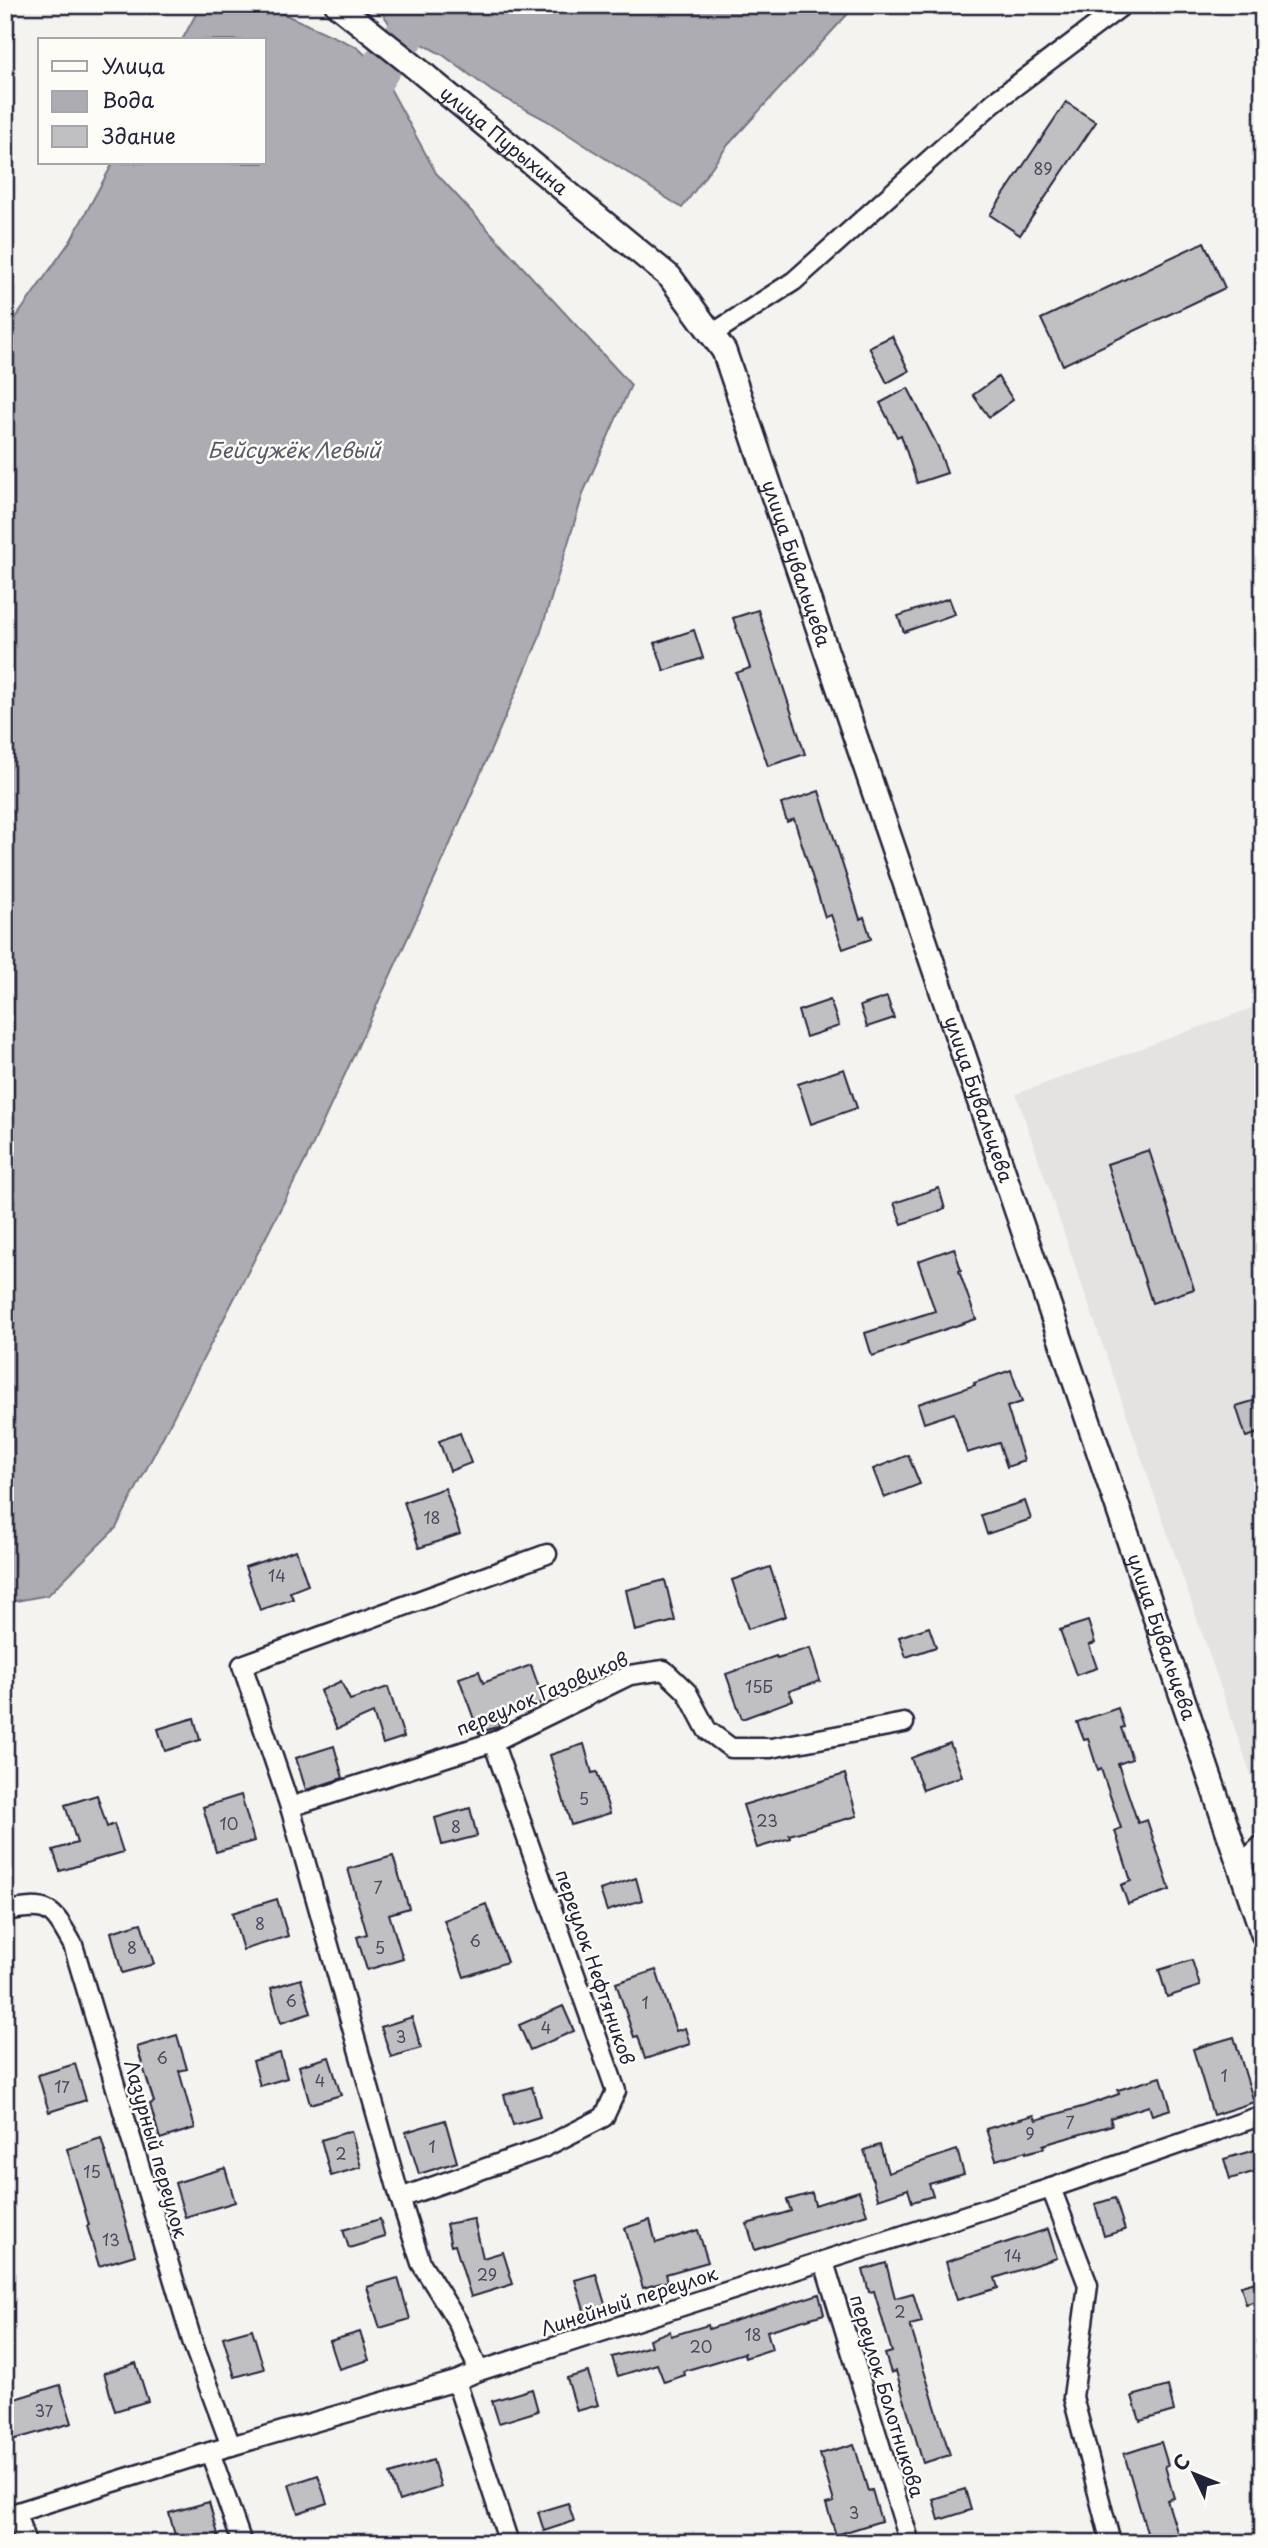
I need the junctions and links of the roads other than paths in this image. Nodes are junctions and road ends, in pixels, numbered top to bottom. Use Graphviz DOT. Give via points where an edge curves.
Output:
graph roads {
  1 [pos="337,5"];
  2 [pos="1123,5"];
  3 [pos="670,277"];
  4 [pos="712,334"];
  5 [pos="547,1554"];
  6 [pos="904,1723"];
  7 [pos="493,1742"];
  8 [pos="290,1807"];
  9 [pos="1263,1844"];
  10 [pos="1240,1865"];
  11 [pos="5,1911"];
  12 [pos="1263,1934"];
  13 [pos="1263,2115"];
  14 [pos="1051,2188"];
  15 [pos="400,2198"];
  16 [pos="824,2262"];
  17 [pos="480,2371"];
  18 [pos="456,2381"];
  19 [pos="231,2446"];
  20 [pos="210,2452"];
  21 [pos="11,2515"];
  22 [pos="26,2543"];
  23 [pos="242,2543"];
  24 [pos="509,2543"];
  25 [pos="910,2543"];
  26 [pos="1111,2543"];
  1 -- 3 [label="street, улица Пурыхина"];
  2 -- 4 [label="street" via="995,102 794,281"];
  3 -- 4 [label="street, улица Бувальцева"];
  4 -- 10 [label="street, улица Бувальцева" via="724,351"];
  5 -- 8 [label="street" via="242,1665"];
  6 -- 7 [label="street, переулок Газовиков" via="771,1748 731,1748 707,1730 687,1692 664,1670 630,1675"];
  7 -- 8 [label="street, переулок Газовиков"];
  7 -- 15 [label="street, переулок Нефтяников" via="616,2091 604,2118 542,2148"];
  8 -- 15 [label="street"];
  9 -- 10 [label="street"];
  10 -- 12 [label="street, улица Бувальцева"];
  11 -- 19 [label="street, Лазурный переулок" via="38,1906 57,1915 73,1945 193,2344"];
  13 -- 14 [label="street, Линейный переулок"];
  14 -- 16 [label="street, Линейный переулок"];
  14 -- 26 [label="street" via="1088,2285 1073,2397"];
  15 -- 17 [label="street" via="421,2263 457,2321"];
  16 -- 17 [label="street, Линейный переулок"];
  16 -- 25 [label="street, переулок Болотникова"];
  17 -- 18 [label="street, Линейный переулок"];
  18 -- 19 [label="street, Линейный переулок"];
  18 -- 24 [label="street"];
  19 -- 20 [label="street, Линейный переулок"];
  20 -- 21 [label="street, Линейный переулок"];
  20 -- 23 [label="street"];
  21 -- 22 [label="street"];
}
